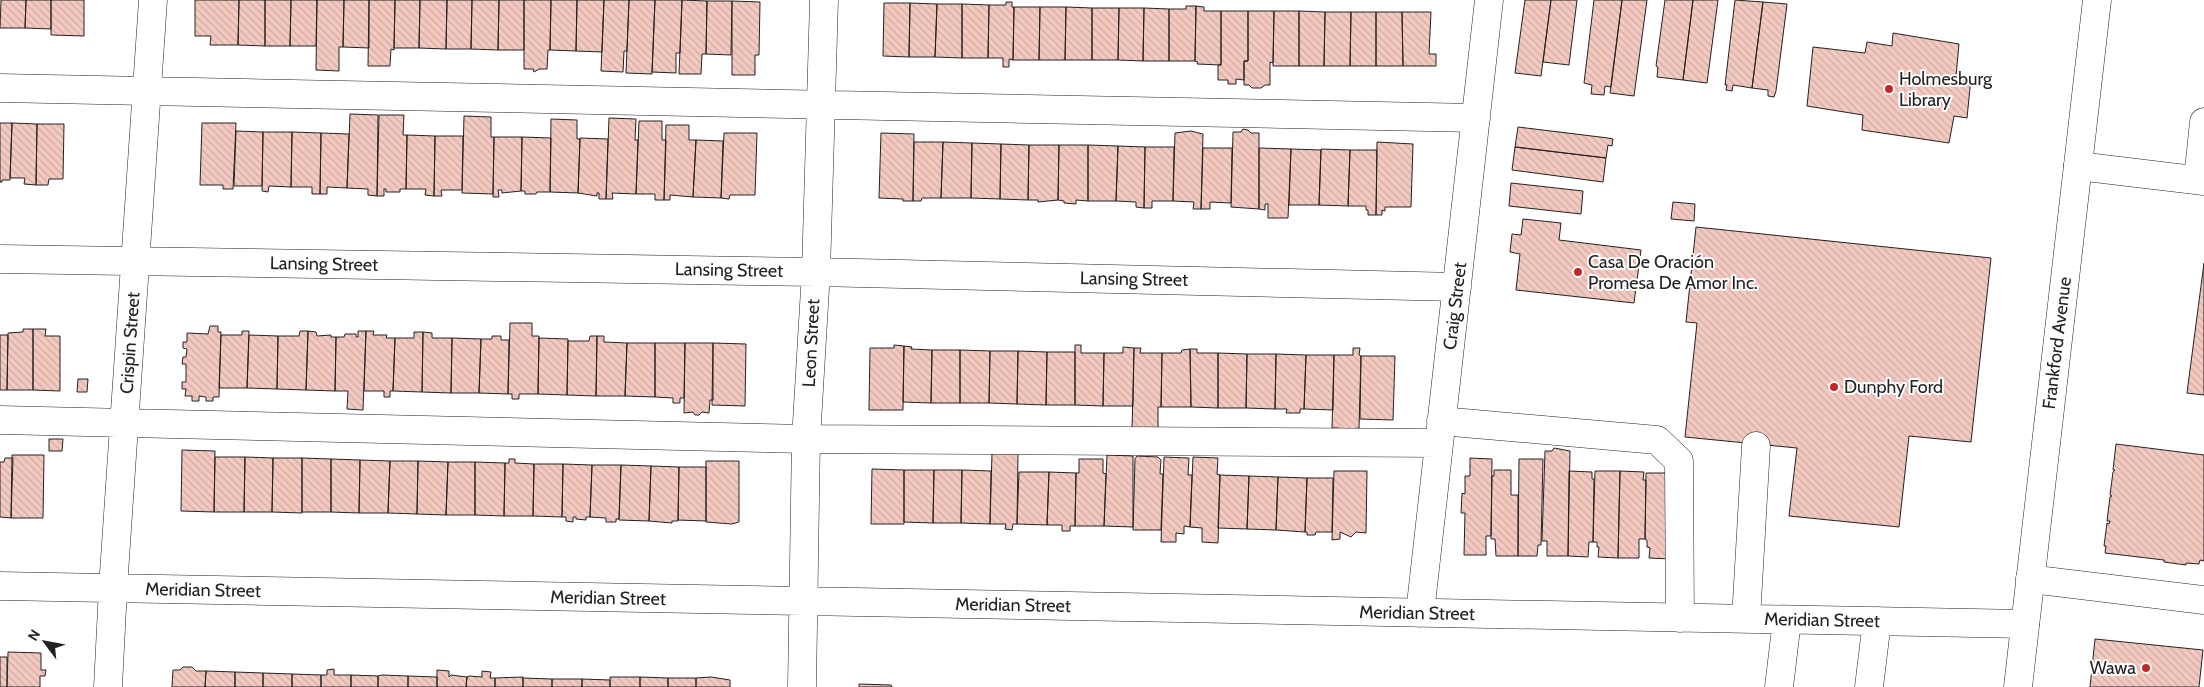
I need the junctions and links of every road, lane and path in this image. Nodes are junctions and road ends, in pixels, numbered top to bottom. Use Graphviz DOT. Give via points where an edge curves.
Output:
graph roads {
  1 [pos="153,0"];
  2 [pos="824,0"];
  3 [pos="1489,0"];
  4 [pos="2097,0"];
  5 [pos="0,88"];
  6 [pos="147,91"];
  7 [pos="820,104"];
  8 [pos="1476,118"];
  9 [pos="2204,122"];
  10 [pos="2078,166"];
  11 [pos="2201,181"];
  12 [pos="0,258"];
  13 [pos="136,262"];
  14 [pos="816,272"];
  15 [pos="1457,286"];
  16 [pos="0,420"];
  17 [pos="125,422"];
  18 [pos="1440,432"];
  19 [pos="806,440"];
  20 [pos="1756,446"];
  21 [pos="2030,579"];
  22 [pos="0,586"];
  23 [pos="113,588"];
  24 [pos="2204,600"];
  25 [pos="804,601"];
  26 [pos="1420,613"];
  27 [pos="1680,618"];
  28 [pos="1746,619"];
  29 [pos="1787,620"];
  30 [pos="1877,621"];
  31 [pos="2025,624"];
  32 [pos="108,687"];
  33 [pos="802,687"];
  34 [pos="1779,687"];
  35 [pos="1868,687"];
  36 [pos="2018,687"];
  1 -- 6 [label="street, Crispin Street"];
  2 -- 7 [label="street, Leon Street"];
  3 -- 8 [label="street, Craig Street"];
  4 -- 10 [label="street, Frankford Avenue"];
  5 -- 6 [label="street"];
  6 -- 7 [label="street"];
  6 -- 13 [label="street, Crispin Street"];
  7 -- 8 [label="street"];
  7 -- 14 [label="street, Leon Street"];
  8 -- 15 [label="street, Craig Street"];
  9 -- 11 [label="street"];
  10 -- 11 [label="street"];
  10 -- 21 [label="street, Frankford Avenue"];
  12 -- 13 [label="street, Lansing Street"];
  13 -- 14 [label="street, Lansing Street"];
  13 -- 17 [label="street, Crispin Street"];
  14 -- 15 [label="street, Lansing Street"];
  14 -- 19 [label="street, Leon Street"];
  15 -- 18 [label="street, Craig Street"];
  16 -- 17 [label="street"];
  17 -- 19 [label="street"];
  17 -- 23 [label="street, Crispin Street"];
  18 -- 19 [label="street"];
  18 -- 26 [label="street, Craig Street"];
  18 -- 27 [label="street" via="1657,440 1679,461"];
  19 -- 25 [label="street, Leon Street"];
  20 -- 28 [label="street"];
  21 -- 24 [label="street"];
  21 -- 31 [label="street, Frankford Avenue"];
  22 -- 23 [label="street, Meridian Street"];
  23 -- 25 [label="street, Meridian Street"];
  23 -- 32 [label="street, Crispin Street"];
  25 -- 26 [label="street, Meridian Street"];
  25 -- 33 [label="street, Leon Street"];
  26 -- 27 [label="street, Meridian Street"];
  27 -- 28 [label="street, Meridian Street"];
  28 -- 29 [label="street, Meridian Street"];
  29 -- 30 [label="street, Meridian Street"];
  29 -- 34 [label="street"];
  30 -- 31 [label="street, Meridian Street"];
  30 -- 35 [label="street"];
  31 -- 36 [label="street, Frankford Avenue"];
}
